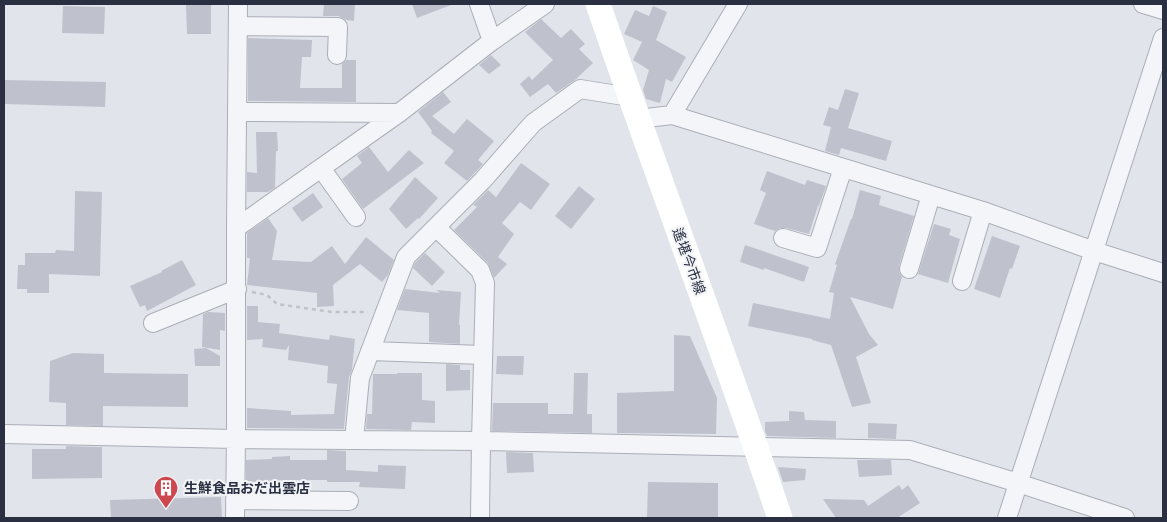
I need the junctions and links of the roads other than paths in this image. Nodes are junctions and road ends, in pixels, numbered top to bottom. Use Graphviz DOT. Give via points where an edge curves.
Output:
graph roads {
  1 [pos="238,4"];
  2 [pos="479,4"];
  3 [pos="545,4"];
  4 [pos="598,4"];
  5 [pos="738,4"];
  6 [pos="1143,4"];
  7 [pos="1163,10"];
  8 [pos="238,26"];
  9 [pos="1163,38"];
  10 [pos="492,41"];
  11 [pos="337,56"];
  12 [pos="634,108"];
  13 [pos="237,112"];
  14 [pos="399,113"];
  15 [pos="672,115"];
  16 [pos="321,168"];
  17 [pos="842,168"];
  18 [pos="931,195"];
  19 [pos="983,211"];
  20 [pos="356,217"];
  21 [pos="436,227"];
  22 [pos="236,228"];
  23 [pos="783,238"];
  24 [pos="1094,251"];
  25 [pos="909,268"];
  26 [pos="1163,273"];
  27 [pos="962,281"];
  28 [pos="237,289"];
  29 [pos="153,323"];
  30 [pos="370,351"];
  31 [pos="483,355"];
  32 [pos="4,434"];
  33 [pos="236,440"];
  34 [pos="354,440"];
  35 [pos="481,441"];
  36 [pos="756,446"];
  37 [pos="1018,483"];
  38 [pos="235,500"];
  39 [pos="350,501"];
  40 [pos="235,518"];
  41 [pos="480,518"];
  42 [pos="780,518"];
  43 [pos="1007,518"];
  44 [pos="1125,518"];
  1 -- 8 [label="street"];
  2 -- 10 [label="street"];
  3 -- 10 [label="street"];
  4 -- 12 [label="main road, 遙堪今市線"];
  5 -- 15 [label="street"];
  6 -- 7 [label="street"];
  8 -- 11 [label="street" via="338,27"];
  8 -- 13 [label="street"];
  9 -- 24 [label="street"];
  10 -- 14 [label="street"];
  12 -- 15 [label="street"];
  12 -- 21 [label="street" via="580,89 533,123"];
  12 -- 36 [label="main road, 遙堪今市線"];
  13 -- 14 [label="street"];
  13 -- 22 [label="street"];
  14 -- 16 [label="street"];
  15 -- 17 [label="street"];
  16 -- 20 [label="street"];
  16 -- 22 [label="street"];
  17 -- 18 [label="street"];
  17 -- 23 [label="street" via="817,248"];
  18 -- 19 [label="street"];
  18 -- 25 [label="street"];
  19 -- 24 [label="street"];
  19 -- 27 [label="street"];
  21 -- 30 [label="street" via="406,257"];
  21 -- 31 [label="street" via="480,270 486,283"];
  22 -- 28 [label="street"];
  24 -- 26 [label="street"];
  24 -- 37 [label="street"];
  28 -- 29 [label="street"];
  28 -- 33 [label="street"];
  30 -- 31 [label="street"];
  30 -- 34 [label="street" via="360,378"];
  31 -- 35 [label="street"];
  32 -- 33 [label="street"];
  33 -- 34 [label="street"];
  33 -- 38 [label="street"];
  34 -- 35 [label="street"];
  35 -- 36 [label="street"];
  35 -- 41 [label="street"];
  36 -- 37 [label="street" via="910,450"];
  36 -- 42 [label="main road, 遙堪今市線"];
  37 -- 43 [label="street"];
  37 -- 44 [label="street"];
  38 -- 39 [label="street"];
  38 -- 40 [label="street"];
}
